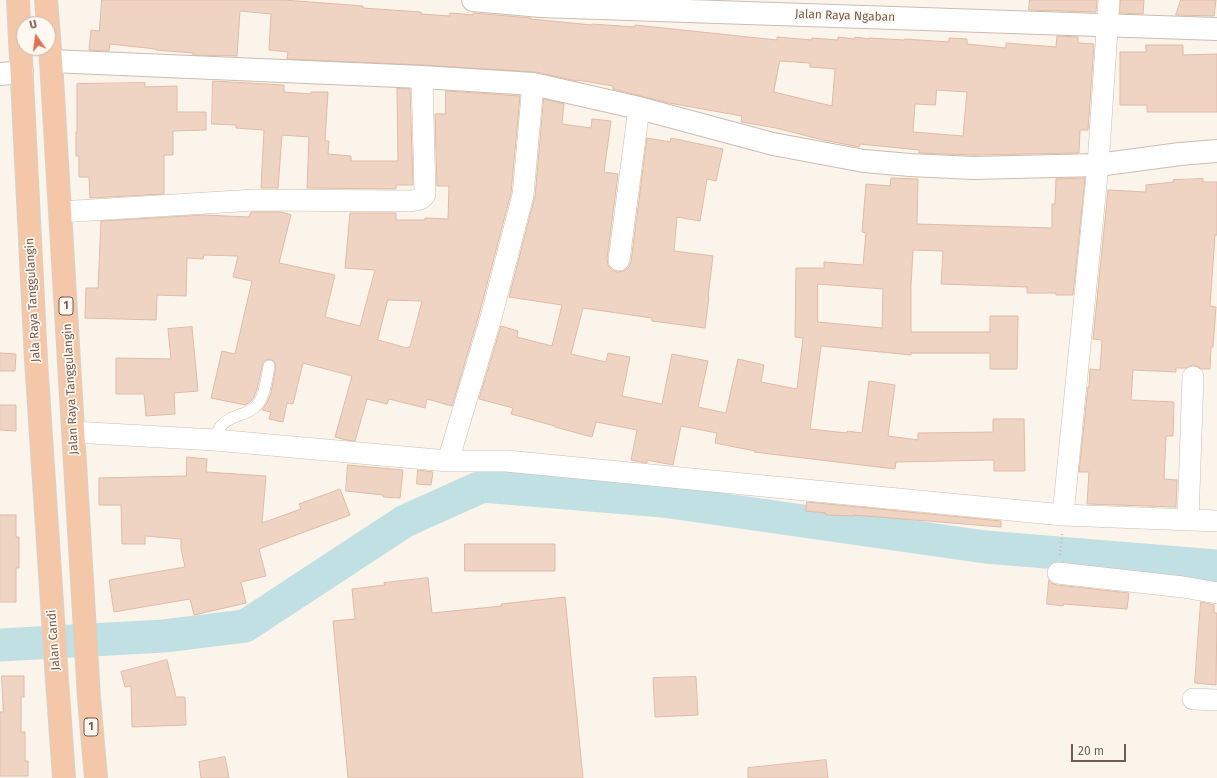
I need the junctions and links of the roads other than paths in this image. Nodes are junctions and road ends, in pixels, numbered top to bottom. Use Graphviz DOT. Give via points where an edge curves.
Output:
graph roads {
  1 [pos="18,0"];
  2 [pos="46,0"];
  3 [pos="478,0"];
  4 [pos="1109,0"];
  5 [pos="1107,25"];
  6 [pos="1217,29"];
  7 [pos="52,61"];
  8 [pos="22,72"];
  9 [pos="0,74"];
  10 [pos="422,77"];
  11 [pos="533,84"];
  12 [pos="638,108"];
  13 [pos="1217,151"];
  14 [pos="1098,165"];
  15 [pos="60,212"];
  16 [pos="619,260"];
  17 [pos="69,355"];
  18 [pos="36,360"];
  19 [pos="269,366"];
  20 [pos="1193,377"];
  21 [pos="73,432"];
  22 [pos="215,440"];
  23 [pos="448,461"];
  24 [pos="1188,520"];
  25 [pos="1217,521"];
  26 [pos="1062,525"];
  27 [pos="1059,566"];
  28 [pos="1217,593"];
  29 [pos="51,601"];
  30 [pos="1193,699"];
  31 [pos="1217,700"];
  32 [pos="64,778"];
  33 [pos="96,778"];
  1 -- 8 [label="highway, Jala Raya Tanggulangin"];
  2 -- 7 [label="highway, Jalan Raya Tanggulangin / 1"];
  3 -- 5 [label="street, Jalan Raya Ngaban" via="541,6"];
  4 -- 5 [label="street"];
  5 -- 6 [label="street, Jalan Raya Ngaban"];
  5 -- 14 [label="street"];
  7 -- 10 [label="street"];
  7 -- 15 [label="highway, Jalan Raya Tanggulangin / 1"];
  8 -- 9 [label="street"];
  8 -- 18 [label="highway, Jala Raya Tanggulangin"];
  10 -- 11 [label="street"];
  10 -- 15 [label="street" via="425,194 420,199 255,200"];
  11 -- 12 [label="street"];
  11 -- 23 [label="street" via="523,195 492,314"];
  12 -- 14 [label="street" via="773,144 864,161 910,166 973,168"];
  12 -- 16 [label="street"];
  13 -- 14 [label="street"];
  14 -- 26 [label="street"];
  15 -- 17 [label="highway, Jalan Raya Tanggulangin / 1"];
  17 -- 18 [label="highway"];
  17 -- 21 [label="highway, Jalan Raya Tanggulangin / 1"];
  18 -- 29 [label="highway, Jala Raya Tanggulangin"];
  19 -- 22 [label="lane" via="265,387 258,403 252,410 227,420 221,426"];
  20 -- 24 [label="street"];
  21 -- 22 [label="street"];
  21 -- 33 [label="highway, Jalan Raya Tanggulangin / 1"];
  22 -- 23 [label="street"];
  23 -- 26 [label="street" via="506,461"];
  24 -- 25 [label="street"];
  24 -- 26 [label="street"];
  27 -- 28 [label="street"];
  29 -- 32 [label="highway, Jalan Candi"];
  30 -- 31 [label="street"];
}
